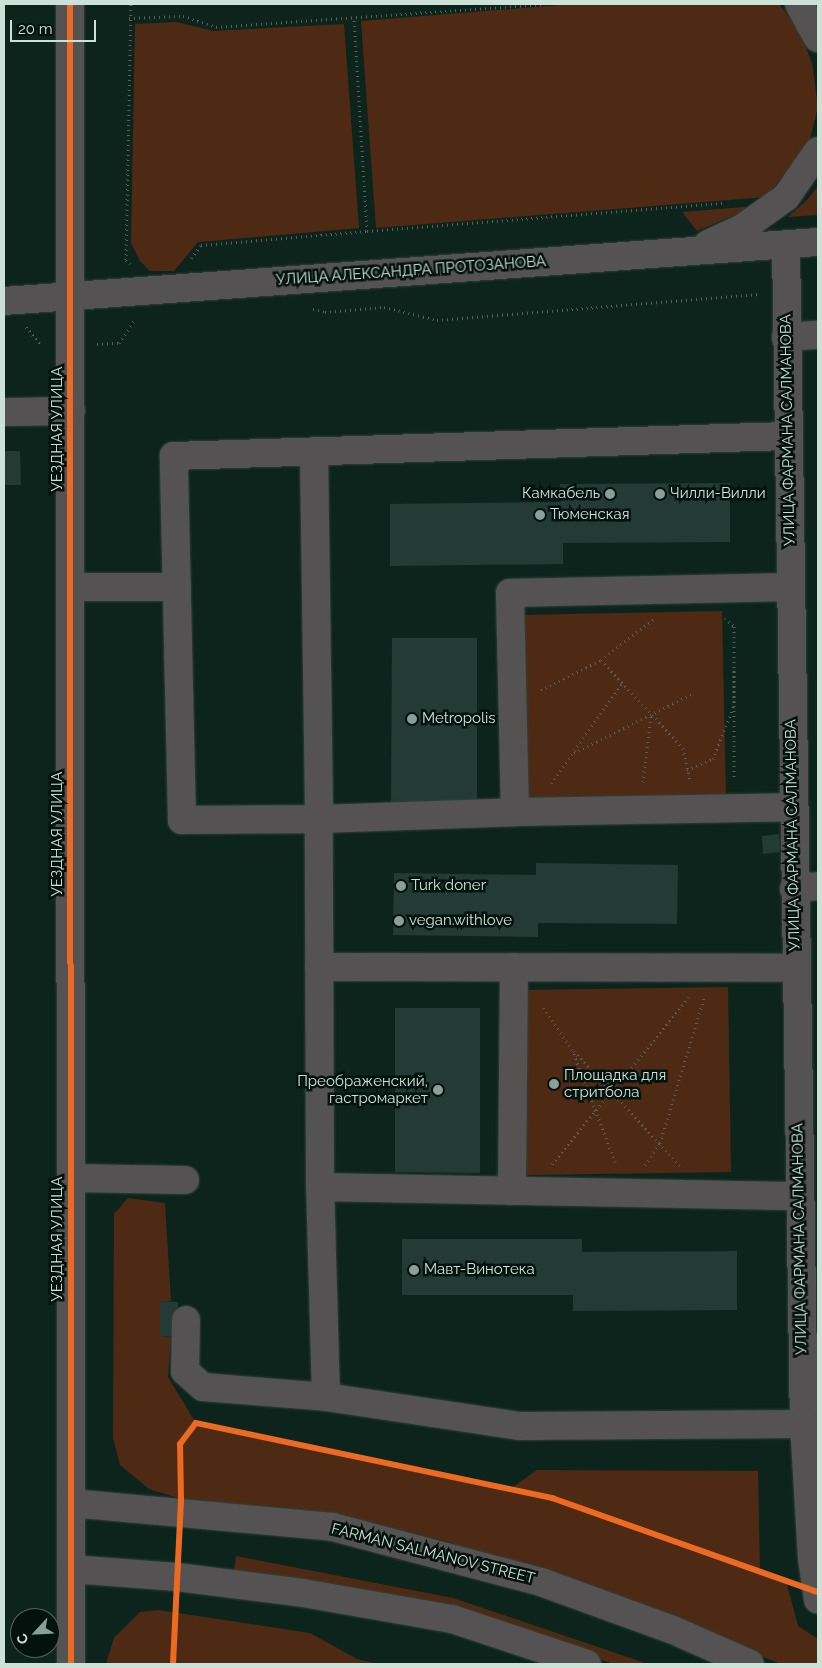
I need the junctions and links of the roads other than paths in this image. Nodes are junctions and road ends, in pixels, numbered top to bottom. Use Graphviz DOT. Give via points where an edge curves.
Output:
graph roads {
  1 [pos="70,4"];
  2 [pos="799,4"];
  3 [pos="818,38"];
  4 [pos="818,150"];
  5 [pos="818,242"];
  6 [pos="786,245"];
  7 [pos="693,250"];
  8 [pos="71,296"];
  9 [pos="4,301"];
  10 [pos="818,335"];
  11 [pos="786,337"];
  12 [pos="70,410"];
  13 [pos="4,412"];
  14 [pos="788,436"];
  15 [pos="314,451"];
  16 [pos="71,587"];
  17 [pos="177,587"];
  18 [pos="790,587"];
  19 [pos="792,807"];
  20 [pos="522,812"];
  21 [pos="319,819"];
  22 [pos="806,888"];
  23 [pos="319,967"];
  24 [pos="514,967"];
  25 [pos="795,968"];
  26 [pos="71,1178"];
  27 [pos="186,1180"];
  28 [pos="320,1187"];
  29 [pos="520,1191"];
  30 [pos="798,1196"];
  31 [pos="186,1320"];
  32 [pos="326,1397"];
  33 [pos="804,1424"];
  34 [pos="71,1503"];
  35 [pos="71,1569"];
  36 [pos="818,1600"];
  37 [pos="71,1664"];
  38 [pos="587,1664"];
  39 [pos="750,1664"];
  1 -- 8 [label="street, УЕЗДНАЯ УЛИЦА"];
  2 -- 3 [label="street"];
  4 -- 7 [label="street" via="786,197 744,227"];
  5 -- 6 [label="street, УЛИЦА АЛЕКСАНДРА ПРОТОЗАНОВА"];
  6 -- 7 [label="street, УЛИЦА АЛЕКСАНДРА ПРОТОЗАНОВА"];
  6 -- 11 [label="street, УЛИЦА ФАРМАНА САЛМАНОВА"];
  7 -- 8 [label="street, УЛИЦА АЛЕКСАНДРА ПРОТОЗАНОВА"];
  8 -- 9 [label="street, УЛИЦА АЛЕКСАНДРА ПРОТОЗАНОВА"];
  8 -- 12 [label="street, УЕЗДНАЯ УЛИЦА"];
  10 -- 11 [label="street"];
  11 -- 14 [label="street, УЛИЦА ФАРМАНА САЛМАНОВА"];
  12 -- 13 [label="street"];
  12 -- 16 [label="street, УЕЗДНАЯ УЛИЦА"];
  14 -- 15 [label="street"];
  14 -- 18 [label="street, УЛИЦА ФАРМАНА САЛМАНОВА"];
  15 -- 17 [label="street" via="174,456"];
  15 -- 21 [label="street"];
  16 -- 17 [label="street"];
  16 -- 26 [label="street, УЕЗДНАЯ УЛИЦА"];
  17 -- 21 [label="street" via="182,820"];
  18 -- 19 [label="street, УЛИЦА ФАРМАНА САЛМАНОВА"];
  18 -- 20 [label="street" via="510,593 512,704"];
  19 -- 20 [label="street"];
  19 -- 22 [label="street, УЛИЦА ФАРМАНА САЛМАНОВА"];
  20 -- 21 [label="street"];
  21 -- 23 [label="street"];
  22 -- 25 [label="street, УЛИЦА ФАРМАНА САЛМАНОВА"];
  23 -- 24 [label="street"];
  23 -- 28 [label="street"];
  24 -- 25 [label="street"];
  24 -- 29 [label="street"];
  25 -- 30 [label="street, УЛИЦА ФАРМАНА САЛМАНОВА"];
  26 -- 27 [label="street"];
  26 -- 34 [label="street, УЕЗДНАЯ УЛИЦА"];
  28 -- 29 [label="street"];
  28 -- 32 [label="street"];
  29 -- 30 [label="street"];
  30 -- 33 [label="street, УЛИЦА ФАРМАНА САЛМАНОВА"];
  31 -- 32 [label="street" via="185,1371 203,1387"];
  32 -- 33 [label="street" via="518,1426"];
  33 -- 36 [label="street, УЛИЦА ФАРМАНА САЛМАНОВА" via="812,1558"];
  34 -- 35 [label="street, УЕЗДНАЯ УЛИЦА"];
  34 -- 39 [label="street, FARMAN SALMANOV STREET" via="333,1527 541,1582 673,1630"];
  35 -- 37 [label="street, УЕЗДНАЯ УЛИЦА"];
  35 -- 38 [label="street" via="177,1577 303,1593 452,1619"];
}
